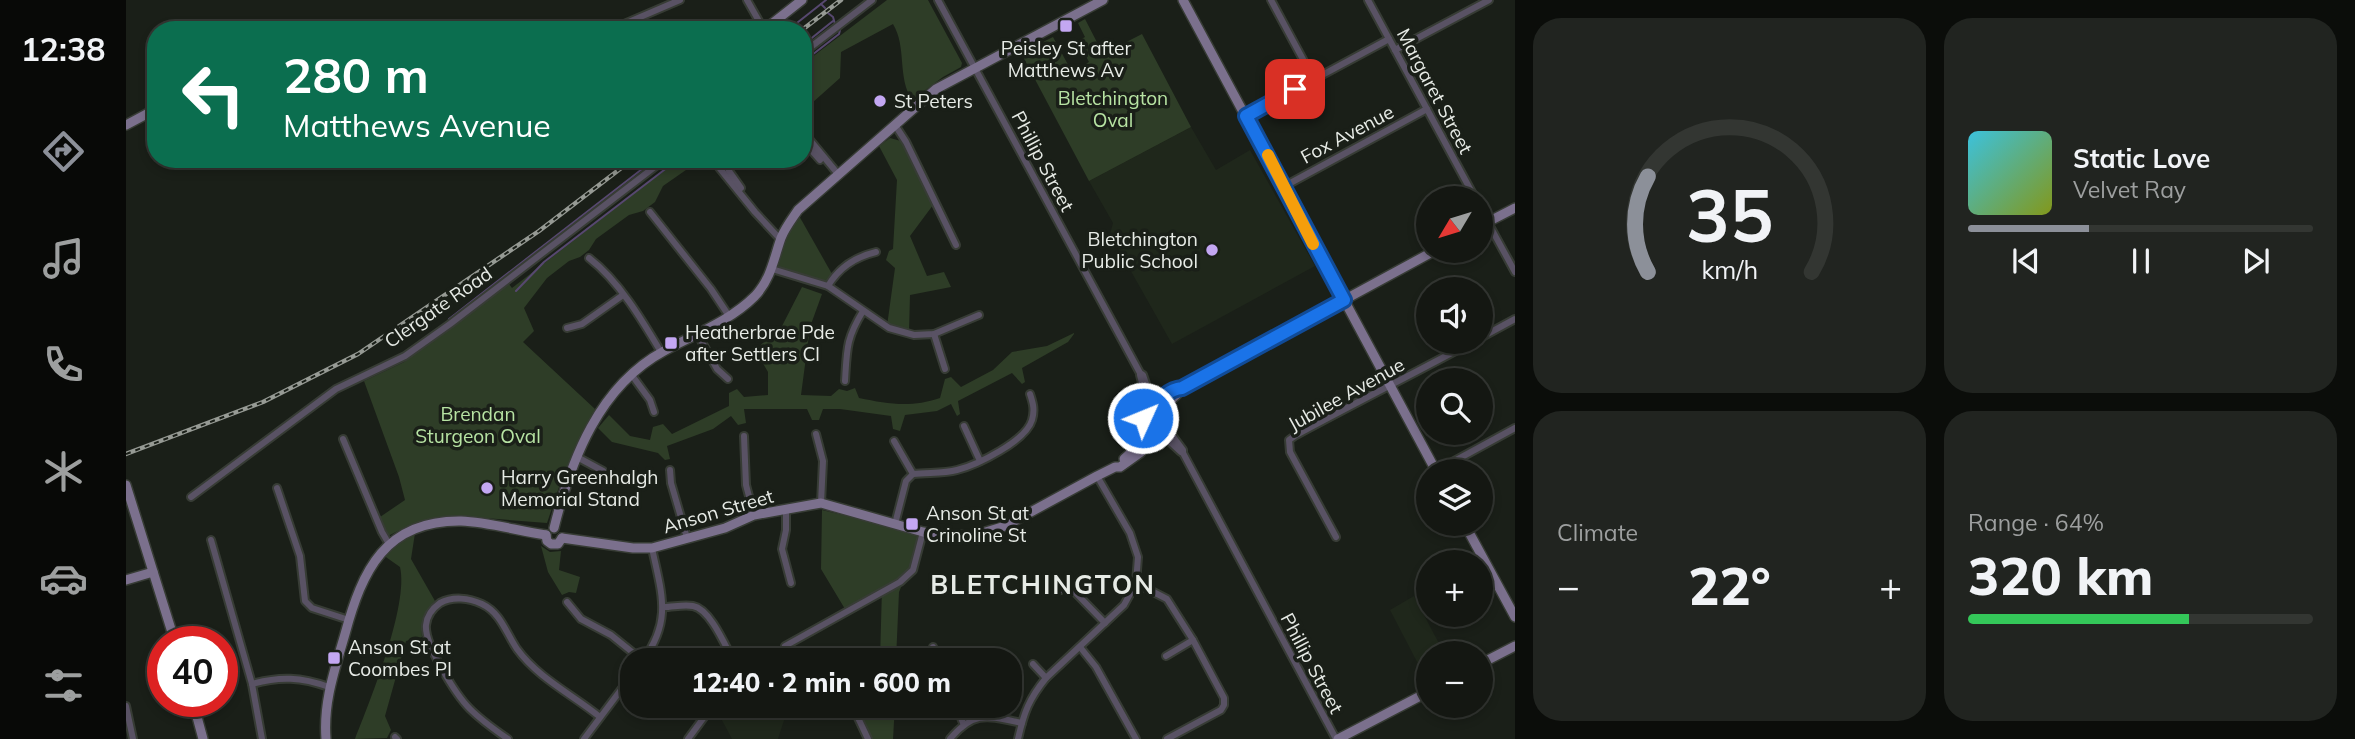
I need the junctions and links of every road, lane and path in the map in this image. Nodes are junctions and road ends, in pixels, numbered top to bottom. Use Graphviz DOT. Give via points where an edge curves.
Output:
graph roads {
  1 [pos="654,0"];
  2 [pos="680,0"];
  3 [pos="747,0"];
  4 [pos="803,0"];
  5 [pos="872,0"];
  6 [pos="938,0"];
  7 [pos="1103,0"];
  8 [pos="1183,0"];
  9 [pos="1271,0"];
  10 [pos="1368,0"];
  11 [pos="1489,0"];
  12 [pos="659,9"];
  13 [pos="631,21"];
  14 [pos="759,21"];
  15 [pos="776,21"];
  16 [pos="1389,38"];
  17 [pos="812,46"];
  18 [pos="1395,50"];
  19 [pos="975,69"];
  20 [pos="1313,78"];
  21 [pos="1427,109"];
  22 [pos="147,114"];
  23 [pos="1246,116"];
  24 [pos="126,125"];
  25 [pos="895,125"];
  26 [pos="812,143"];
  27 [pos="812,151"];
  28 [pos="653,168"];
  29 [pos="720,168"];
  30 [pos="728,168"];
  31 [pos="836,176"];
  32 [pos="1469,186"];
  33 [pos="1283,187"];
  34 [pos="1515,208"];
  35 [pos="650,212"];
  36 [pos="1493,219"];
  37 [pos="782,237"];
  38 [pos="1493,238"];
  39 [pos="956,245"];
  40 [pos="876,253"];
  41 [pos="589,258"];
  42 [pos="1416,261"];
  43 [pos="772,269"];
  44 [pos="1515,272"];
  45 [pos="828,286"];
  46 [pos="623,295"];
  47 [pos="1344,300"];
  48 [pos="863,311"];
  49 [pos="979,315"];
  50 [pos="729,316"];
  51 [pos="1515,319"];
  52 [pos="567,328"];
  53 [pos="1493,331"];
  54 [pos="934,334"];
  55 [pos="698,335"];
  56 [pos="662,352"];
  57 [pos="1450,354"];
  58 [pos="945,369"];
  59 [pos="1140,373"];
  60 [pos="631,374"];
  61 [pos="728,379"];
  62 [pos="845,381"];
  63 [pos="1390,386"];
  64 [pos="1182,388"];
  65 [pos="1149,390"];
  66 [pos="1030,394"];
  67 [pos="1166,395"];
  68 [pos="654,412"];
  69 [pos="1155,419"];
  70 [pos="964,426"];
  71 [pos="1515,428"];
  72 [pos="816,434"];
  73 [pos="744,436"];
  74 [pos="343,439"];
  75 [pos="1170,440"];
  76 [pos="894,442"];
  77 [pos="1150,442"];
  78 [pos="1182,453"];
  79 [pos="576,457"];
  80 [pos="1430,459"];
  81 [pos="1458,459"];
  82 [pos="980,461"];
  83 [pos="1115,467"];
  84 [pos="670,470"];
  85 [pos="603,471"];
  86 [pos="913,474"];
  87 [pos="1097,476"];
  88 [pos="126,485"];
  89 [pos="277,488"];
  90 [pos="191,497"];
  91 [pos="821,503"];
  92 [pos="786,510"];
  93 [pos="754,515"];
  94 [pos="895,524"];
  95 [pos="554,528"];
  96 [pos="923,532"];
  97 [pos="546,535"];
  98 [pos="1471,536"];
  99 [pos="1336,537"];
  100 [pos="562,538"];
  101 [pos="687,538"];
  102 [pos="211,540"];
  103 [pos="389,544"];
  104 [pos="652,548"];
  105 [pos="153,572"];
  106 [pos="126,580"];
  107 [pos="791,583"];
  108 [pos="1136,583"];
  109 [pos="1056,592"];
  110 [pos="567,603"];
  111 [pos="664,607"];
  112 [pos="1515,617"];
  113 [pos="349,620"];
  114 [pos="1105,623"];
  115 [pos="170,626"];
  116 [pos="1193,640"];
  117 [pos="785,646"];
  118 [pos="1515,646"];
  119 [pos="1080,647"];
  120 [pos="627,648"];
  121 [pos="649,648"];
  122 [pos="726,648"];
  123 [pos="1166,656"];
  124 [pos="1493,657"];
  125 [pos="1033,664"];
  126 [pos="1046,678"];
  127 [pos="252,684"];
  128 [pos="329,687"];
  129 [pos="620,691"];
  130 [pos="1416,698"];
  131 [pos="126,706"];
  132 [pos="197,717"];
  133 [pos="600,717"];
  134 [pos="703,718"];
  135 [pos="858,718"];
  136 [pos="961,718"];
  137 [pos="963,723"];
  138 [pos="1022,723"];
  139 [pos="134,739"];
  140 [pos="202,739"];
  141 [pos="262,739"];
  142 [pos="326,739"];
  143 [pos="508,739"];
  144 [pos="584,739"];
  145 [pos="688,739"];
  146 [pos="868,739"];
  147 [pos="950,739"];
  148 [pos="1018,739"];
  149 [pos="1136,739"];
  150 [pos="1167,739"];
  151 [pos="1337,739"];
  1 -- 12 [label="street"];
  2 -- 12 [label="street"];
  3 -- 14 [label="street"];
  4 -- 15 [label="street"];
  5 -- 17 [label="street"];
  6 -- 19 [label="street, Phillip Street"];
  7 -- 19 [label="street"];
  8 -- 23 [label="street"];
  9 -- 20 [label="street"];
  10 -- 16 [label="street, Margaret Street"];
  11 -- 18 [label="street"];
  12 -- 13 [label="street"];
  16 -- 18 [label="street, Margaret Street"];
  16 -- 20 [label="street"];
  18 -- 21 [label="street, Margaret Street"];
  19 -- 25 [label="street" via="936,89"];
  19 -- 59 [label="street, Phillip Street"];
  20 -- 23 [label="street"];
  21 -- 32 [label="street, Margaret Street"];
  21 -- 33 [label="street, Fox Avenue"];
  22 -- 24 [label="street"];
  23 -- 33 [label="street"];
  25 -- 31 [label="street"];
  25 -- 39 [label="street"];
  26 -- 31 [label="street"];
  27 -- 31 [label="street"];
  28 -- 90 [label="street, Clergate Road" via="450,324 405,356 336,389"];
  29 -- 37 [label="street"];
  30 -- 37 [label="street"];
  31 -- 37 [label="street" via="798,210"];
  33 -- 47 [label="street"];
  34 -- 36 [label="street"];
  35 -- 50 [label="street"];
  37 -- 43 [label="street"];
  38 -- 44 [label="street"];
  40 -- 45 [label="street" via="852,261"];
  41 -- 46 [label="street" via="603,268"];
  42 -- 47 [label="street, Anson Street"];
  43 -- 45 [label="street"];
  43 -- 50 [label="street" via="760,291"];
  45 -- 48 [label="street"];
  46 -- 52 [label="street" via="582,324"];
  46 -- 56 [label="street"];
  47 -- 63 [label="street"];
  47 -- 64 [label="street, Anson Street"];
  48 -- 54 [label="street" via="889,328 914,335"];
  48 -- 62 [label="street" via="850,331"];
  49 -- 54 [label="street"];
  50 -- 55 [label="street"];
  51 -- 53 [label="street"];
  54 -- 58 [label="street"];
  55 -- 56 [label="street"];
  55 -- 61 [label="street"];
  56 -- 60 [label="street"];
  57 -- 63 [label="street, Jubilee Avenue"];
  59 -- 65 [label="street, Phillip Street"];
  59 -- 69 [label="street, Phillip Street"];
  60 -- 68 [label="street"];
  60 -- 79 [label="street" via="596,418"];
  63 -- 80 [label="street"];
  63 -- 99 [label="street, Jubilee Avenue" via="1289,440 1290,452"];
  64 -- 67 [label="street, Anson Street"];
  64 -- 69 [label="street, Anson Street"];
  65 -- 67 [label="street"];
  65 -- 69 [label="street, Phillip Street"];
  66 -- 82 [label="street" via="1032,423 1023,434"];
  67 -- 69 [label="street, Anson Street"];
  69 -- 75 [label="street, Phillip Street"];
  69 -- 77 [label="street, Anson Street"];
  69 -- 78 [label="street, Phillip Street" via="1179,443"];
  69 -- 83 [label="street, Anson Street"];
  70 -- 82 [label="street"];
  71 -- 81 [label="street"];
  72 -- 91 [label="street" via="823,461"];
  73 -- 93 [label="street" via="746,485"];
  74 -- 103 [label="street"];
  75 -- 77 [label="street"];
  75 -- 78 [label="street, Phillip Street"];
  76 -- 86 [label="street"];
  77 -- 83 [label="street, Anson Street"];
  78 -- 151 [label="street, Phillip Street"];
  79 -- 85 [label="street"];
  79 -- 95 [label="street"];
  82 -- 86 [label="street" via="957,471"];
  83 -- 87 [label="street, Anson Street"];
  84 -- 101 [label="street"];
  86 -- 94 [label="street" via="906,481"];
  87 -- 96 [label="street, Anson Street" via="1005,526 976,535"];
  87 -- 108 [label="street" via="1130,533 1138,557"];
  88 -- 105 [label="street"];
  89 -- 113 [label="street" via="300,556 305,601 312,608"];
  91 -- 92 [label="street, Anson Street"];
  91 -- 94 [label="street, Anson Street"];
  92 -- 93 [label="street, Anson Street"];
  92 -- 107 [label="street" via="782,549"];
  93 -- 101 [label="street, Anson Street"];
  94 -- 96 [label="street, Anson Street"];
  95 -- 97 [label="street"];
  95 -- 100 [label="street" via="561,531"];
  96 -- 117 [label="street" via="913,570 900,582"];
  97 -- 100 [label="street" via="554,545"];
  97 -- 103 [label="street" via="454,522 409,532"];
  98 -- 112 [label="street"];
  100 -- 104 [label="street, Anson Street"];
  101 -- 104 [label="street, Anson Street"];
  102 -- 127 [label="street"];
  103 -- 113 [label="street" via="367,570"];
  104 -- 111 [label="street"];
  105 -- 106 [label="street"];
  105 -- 115 [label="street"];
  108 -- 114 [label="street" via="1124,605"];
  108 -- 116 [label="street" via="1167,598"];
  109 -- 114 [label="street" via="1069,586"];
  110 -- 120 [label="street" via="581,619"];
  111 -- 121 [label="street"];
  111 -- 122 [label="street" via="700,608"];
  113 -- 128 [label="street"];
  114 -- 119 [label="street"];
  116 -- 123 [label="street"];
  116 -- 150 [label="street" via="1224,705"];
  118 -- 124 [label="street"];
  119 -- 126 [label="street"];
  119 -- 149 [label="street" via="1097,667"];
  125 -- 126 [label="street"];
  126 -- 138 [label="street" via="1029,699"];
  127 -- 128 [label="street" via="285,677"];
  127 -- 141 [label="street"];
  128 -- 142 [label="street"];
  129 -- 133 [label="street"];
  130 -- 151 [label="street"];
  131 -- 139 [label="street"];
  132 -- 140 [label="street"];
  133 -- 143 [label="street" via="535,669 492,610 463,598 446,601 429,615 425,627 430,645 469,709"];
  133 -- 144 [label="street"];
  134 -- 145 [label="street"];
  135 -- 146 [label="street"];
  136 -- 137 [label="street"];
  137 -- 138 [label="street" via="995,717"];
  137 -- 147 [label="street"];
  138 -- 148 [label="street"];
}
